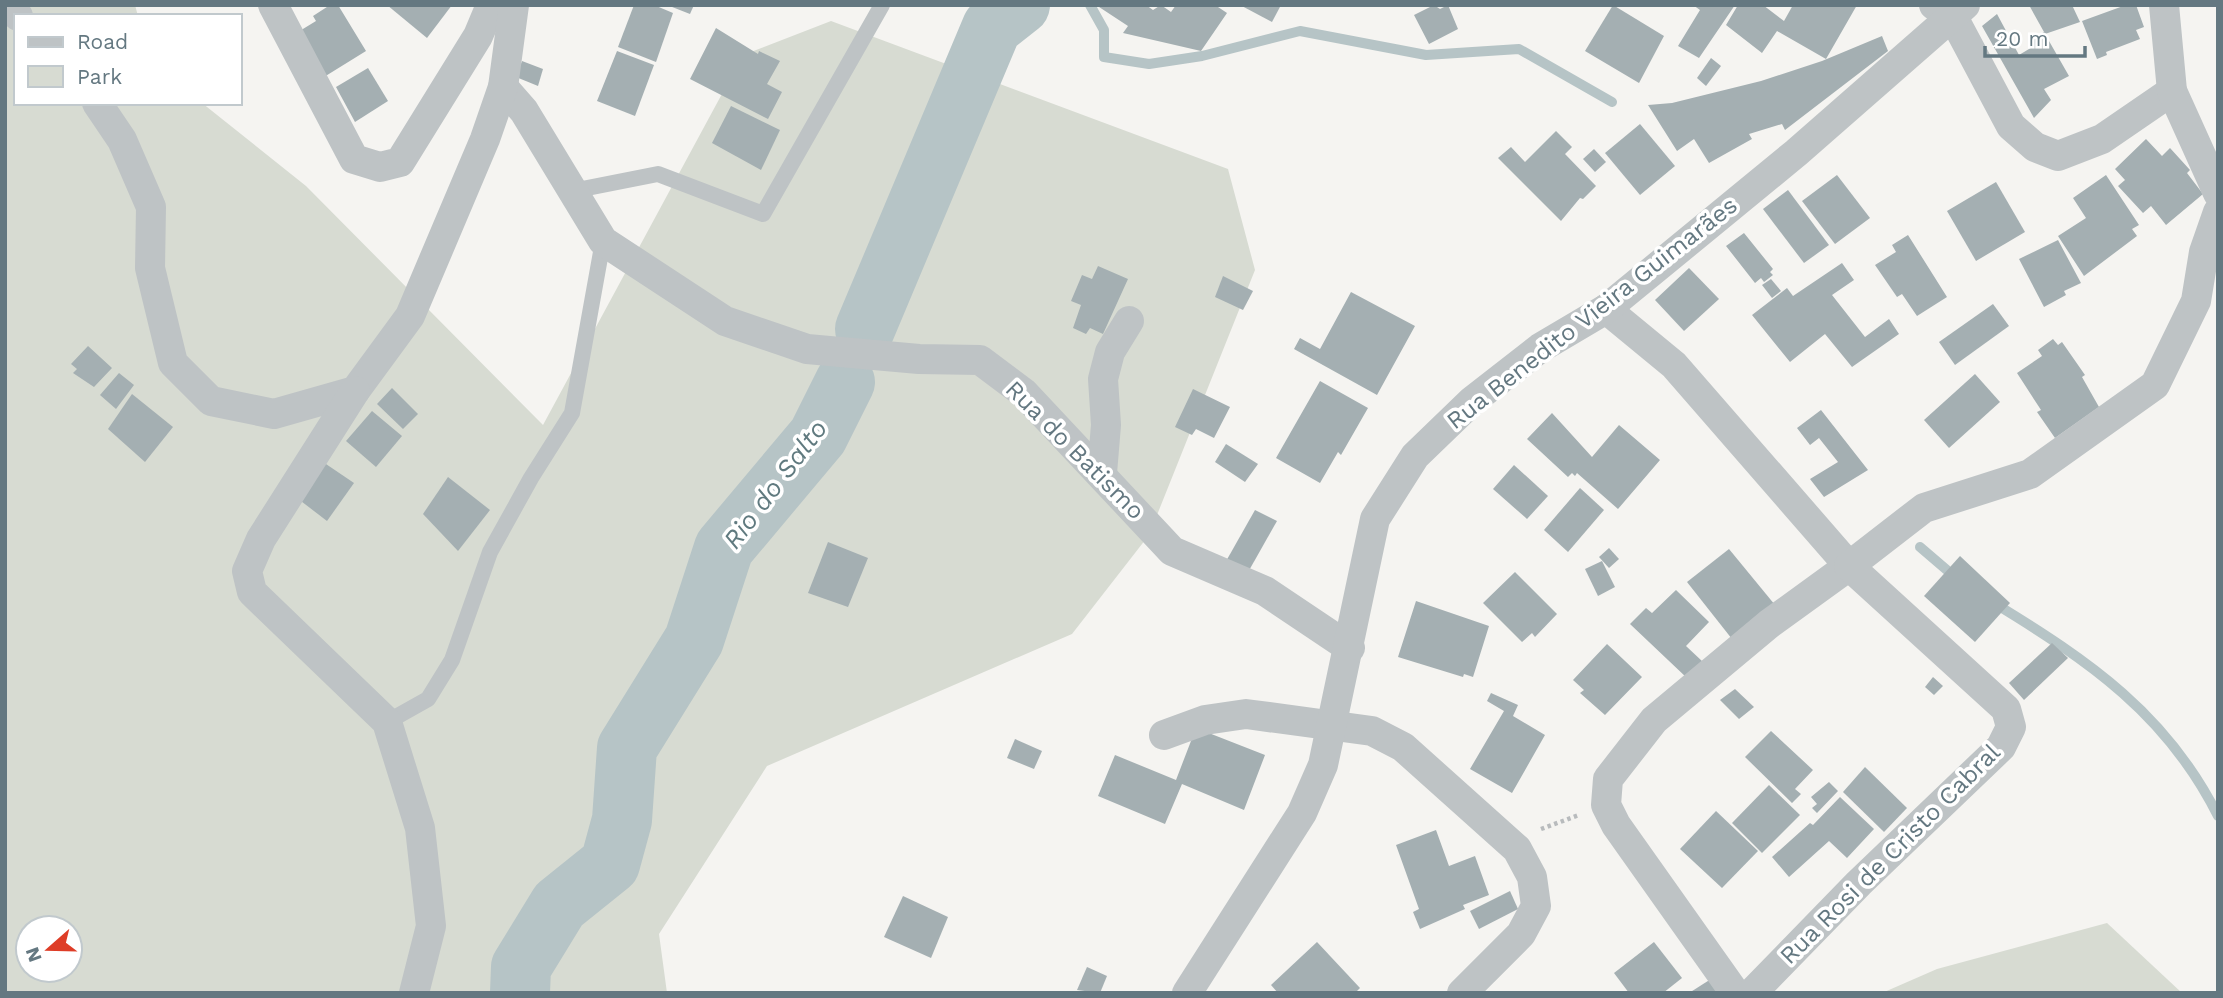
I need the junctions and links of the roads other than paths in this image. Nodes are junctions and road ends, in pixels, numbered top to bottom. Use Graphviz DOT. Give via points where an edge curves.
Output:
graph roads {
  1 [pos="273,5"];
  2 [pos="491,5"];
  3 [pos="513,5"];
  4 [pos="882,5"];
  5 [pos="2164,5"];
  6 [pos="1951,9"];
  7 [pos="503,87"];
  8 [pos="2172,92"];
  9 [pos="98,105"];
  10 [pos="572,191"];
  11 [pos="2218,193"];
  12 [pos="2218,212"];
  13 [pos="604,241"];
  14 [pos="1606,309"];
  15 [pos="1129,321"];
  16 [pos="355,391"];
  17 [pos="1102,473"];
  18 [pos="1849,566"];
  19 [pos="1350,648"];
  20 [pos="387,722"];
  21 [pos="1333,727"];
  22 [pos="1164,735"];
  23 [pos="414,993"];
  24 [pos="1187,993"];
  25 [pos="1462,993"];
  26 [pos="1735,993"];
  27 [pos="1752,993"];
  1 -- 2 [label="street" via="354,159 380,167 400,162 478,36"];
  3 -- 7 [label="street"];
  4 -- 10 [label="lane" via="763,214 658,174"];
  5 -- 8 [label="street"];
  6 -- 8 [label="street" via="2011,126 2035,147 2058,156 2102,139"];
  6 -- 14 [label="street, Rua Benedito Vieira Guimarães" via="1796,153"];
  7 -- 10 [label="street, Rua do Batismo" via="524,111"];
  7 -- 16 [label="street" via="410,316"];
  8 -- 11 [label="street"];
  9 -- 16 [label="street" via="122,139 151,206 150,268 173,363 211,401 274,414"];
  10 -- 13 [label="street, Rua do Batismo"];
  12 -- 18 [label="street" via="2204,251 2196,300 2155,385 2030,474 1924,508"];
  13 -- 17 [label="street, Rua do Batismo" via="725,321 807,349 980,360 1024,393"];
  13 -- 20 [label="lane" via="572,414 490,552 452,660 428,699"];
  14 -- 18 [label="street, Rua Rosi de Cristo Cabral" via="1674,365"];
  14 -- 19 [label="street, Rua Benedito Vieira Guimarães" via="1540,348 1472,401 1415,456 1375,519"];
  15 -- 17 [label="street" via="1110,352 1103,379"];
  16 -- 20 [label="street" via="261,539 247,571 252,592"];
  17 -- 19 [label="street, Rua do Batismo" via="1172,551 1265,591"];
  18 -- 26 [label="street" via="1769,624 1654,720 1608,779 1606,805 1616,825"];
  18 -- 27 [label="street, Rua Rosi de Cristo Cabral" via="2006,709 2011,727 2001,747 1858,883"];
  19 -- 21 [label="street, Rua Benedito Vieira Guimarães" via="1341,670"];
  20 -- 23 [label="street" via="420,828 431,926"];
  21 -- 22 [label="street" via="1246,715 1205,720"];
  21 -- 24 [label="street, Rua Benedito Vieira Guimarães" via="1302,813"];
  21 -- 25 [label="street" via="1372,731 1403,747 1517,849 1532,877 1535,906 1521,934"];
}
